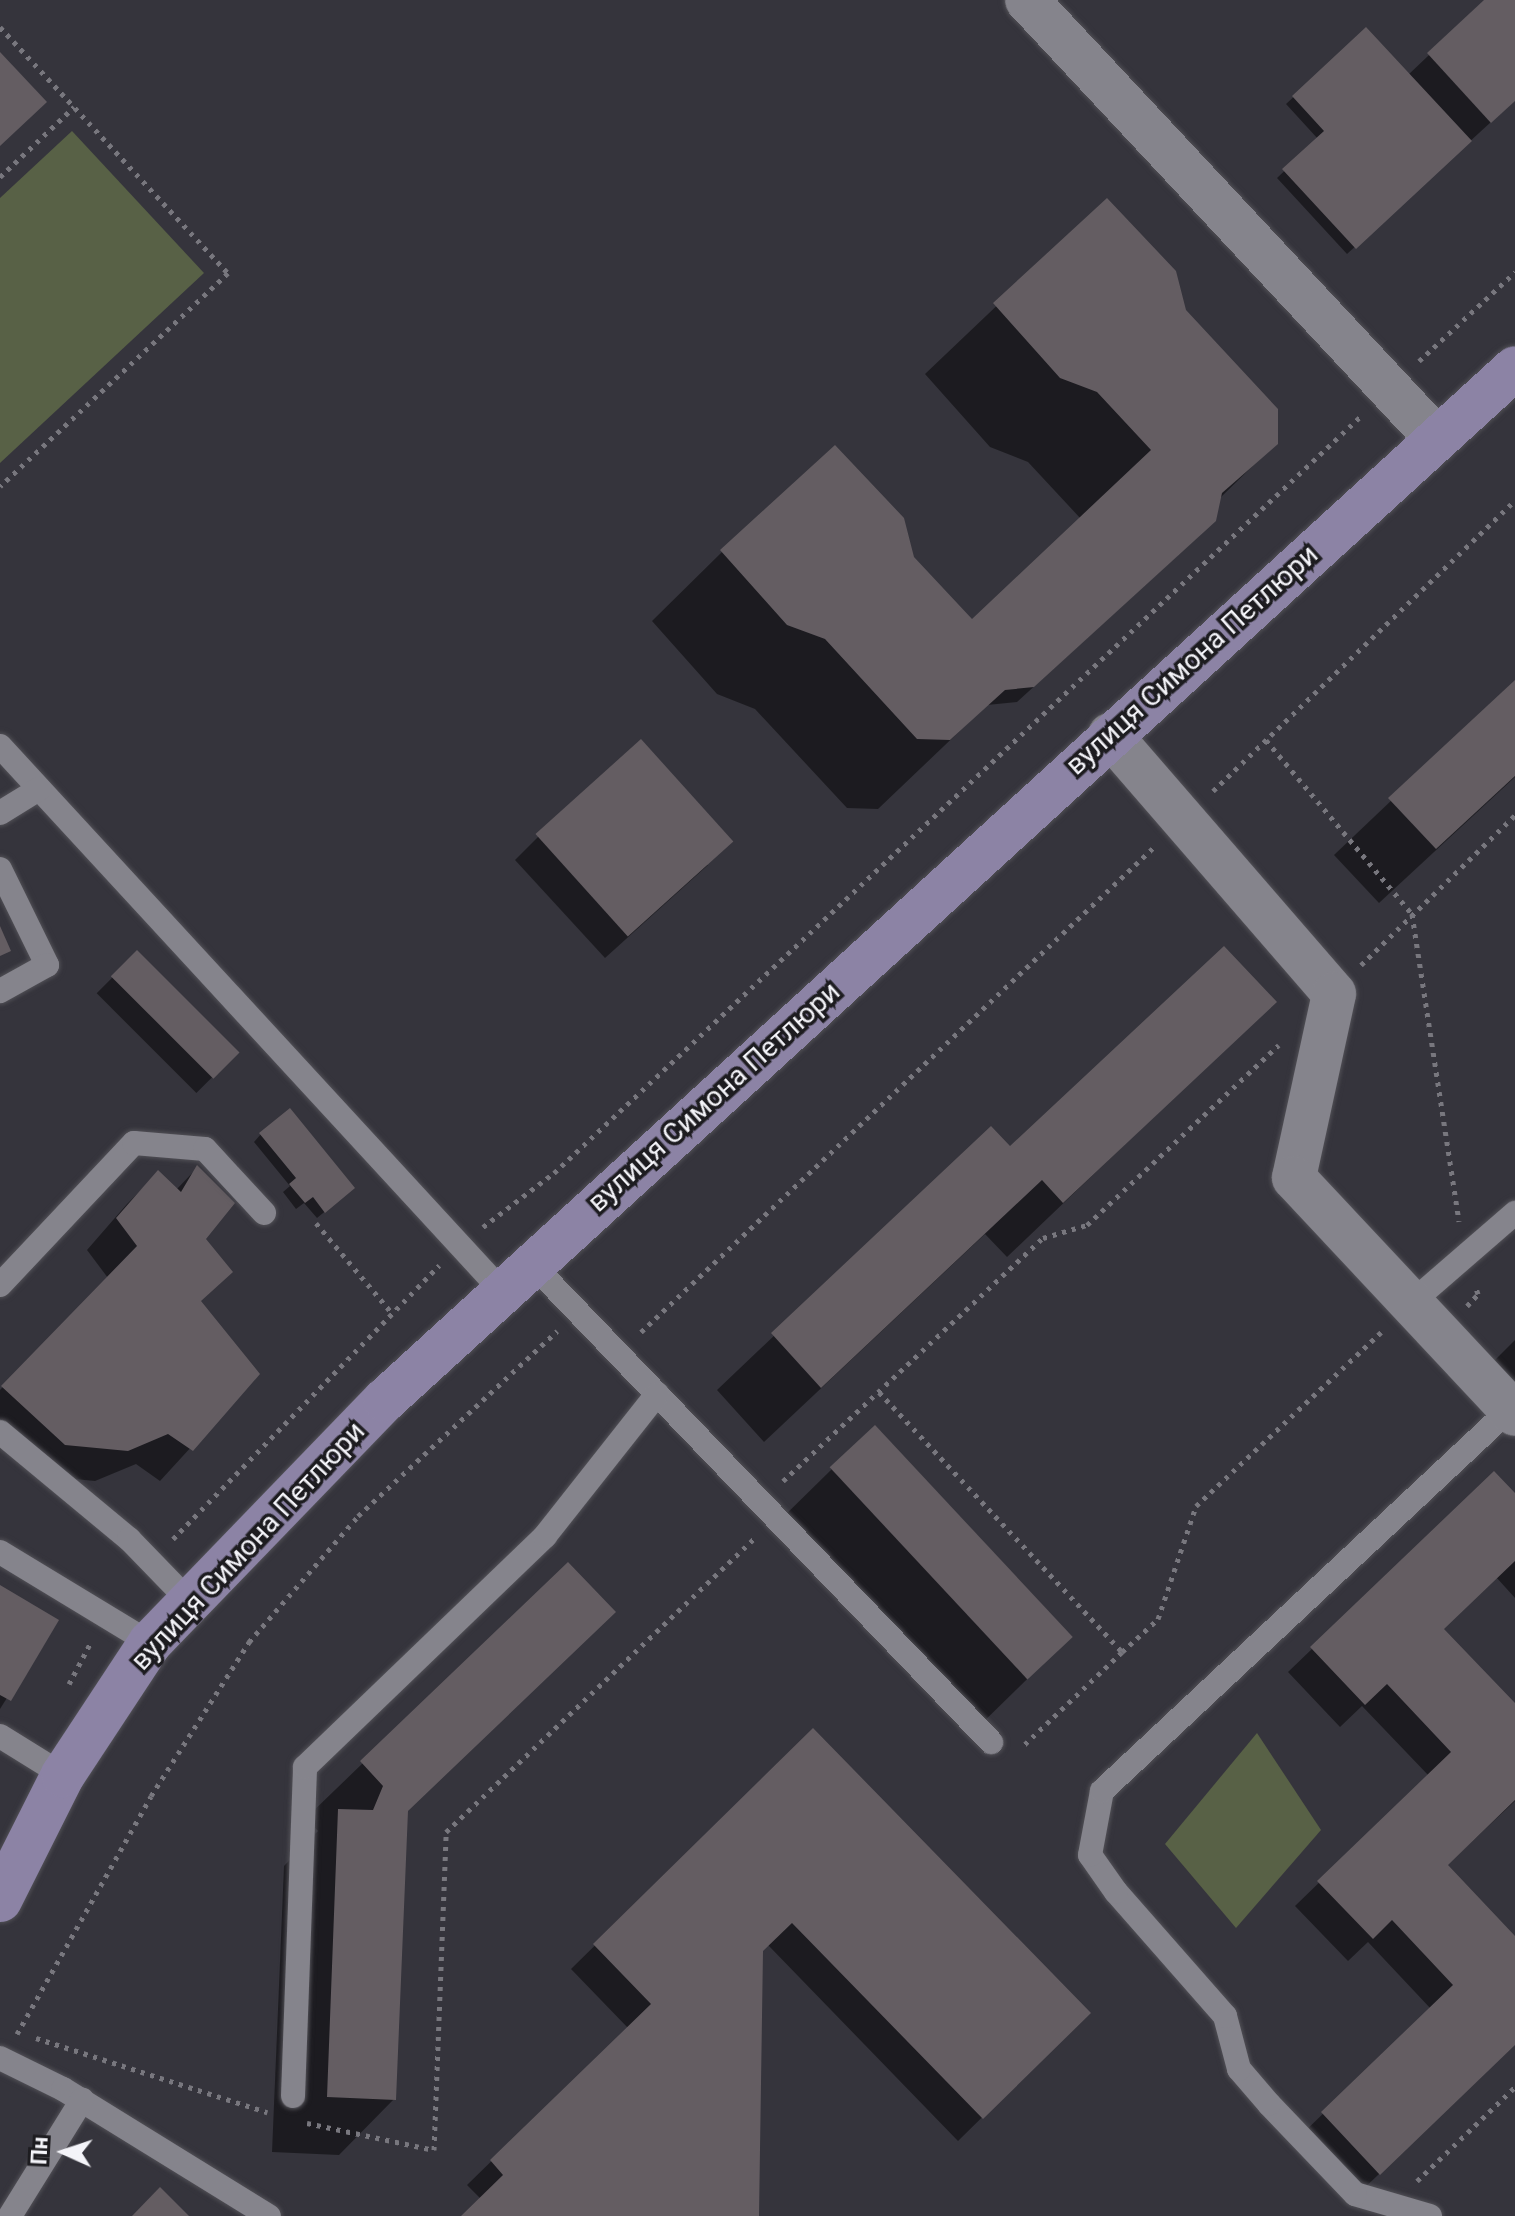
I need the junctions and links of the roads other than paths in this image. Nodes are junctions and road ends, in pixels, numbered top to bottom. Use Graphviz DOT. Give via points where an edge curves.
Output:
graph roads {
  1 [pos="1027,0"];
  2 [pos="1515,368"];
  3 [pos="1436,438"];
  4 [pos="1110,735"];
  5 [pos="0,746"];
  6 [pos="39,789"];
  7 [pos="0,813"];
  8 [pos="0,869"];
  9 [pos="0,991"];
  10 [pos="264,1213"];
  11 [pos="1515,1213"];
  12 [pos="517,1277"];
  13 [pos="0,1285"];
  14 [pos="1426,1319"];
  15 [pos="657,1394"];
  16 [pos="1512,1411"];
  17 [pos="0,1432"];
  18 [pos="0,1552"];
  19 [pos="189,1601"];
  20 [pos="150,1643"];
  21 [pos="0,1736"];
  22 [pos="991,1742"];
  23 [pos="63,1775"];
  24 [pos="0,1900"];
  25 [pos="1,2059"];
  26 [pos="82,2100"];
  27 [pos="292,2108"];
  28 [pos="10,2216"];
  29 [pos="269,2216"];
  30 [pos="1430,2216"];
  1 -- 3 [label="street"];
  2 -- 3 [label="main road, вулиця Симона Петлюри"];
  3 -- 4 [label="main road, вулиця Симона Петлюри"];
  4 -- 12 [label="main road, вулиця Симона Петлюри"];
  4 -- 14 [label="street" via="1334,994 1294,1178"];
  5 -- 6 [label="lane"];
  6 -- 7 [label="lane"];
  6 -- 12 [label="lane" via="462,1244"];
  8 -- 9 [label="lane" via="47,965"];
  10 -- 13 [label="lane" via="205,1149 134,1143"];
  11 -- 14 [label="lane" via="1464,1253"];
  12 -- 15 [label="lane" via="578,1311"];
  12 -- 19 [label="main road, вулиця Симона Петлюри" via="385,1400"];
  14 -- 16 [label="street"];
  15 -- 22 [label="lane"];
  15 -- 27 [label="lane" via="545,1536 305,1767"];
  16 -- 30 [label="lane" via="1102,1791 1090,1855 1225,2016 1239,2069 1269,2104 1355,2194"];
  17 -- 19 [label="lane" via="129,1539"];
  18 -- 20 [label="lane"];
  19 -- 20 [label="main road, вулиця Симона Петлюри"];
  20 -- 23 [label="main road, вулиця Симона Петлюри"];
  21 -- 23 [label="lane"];
  23 -- 24 [label="main road, вулиця Симона Петлюри"];
  25 -- 26 [label="lane"];
  26 -- 28 [label="lane"];
  26 -- 29 [label="lane"];
}
